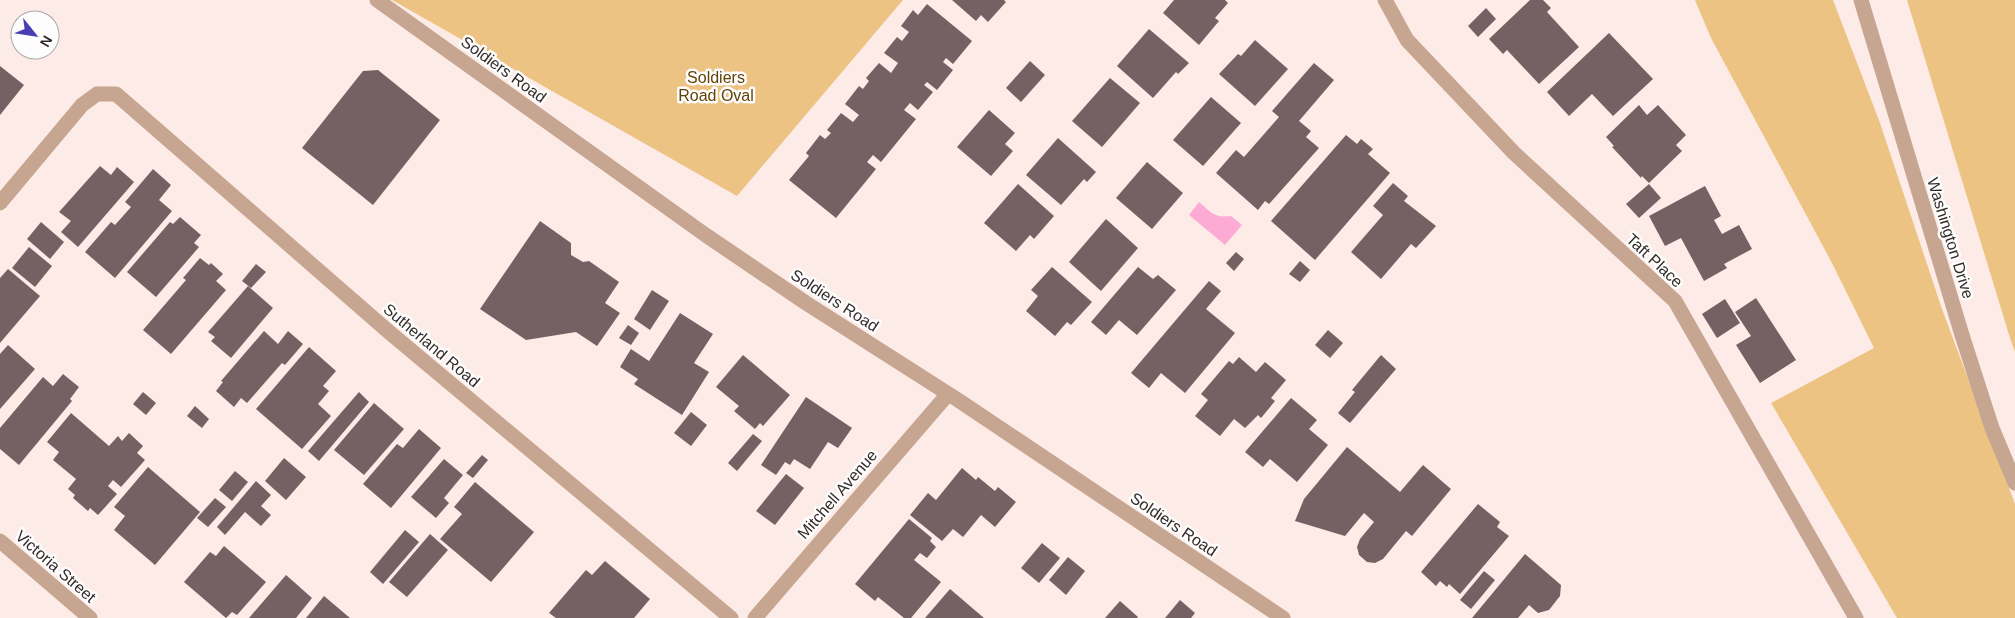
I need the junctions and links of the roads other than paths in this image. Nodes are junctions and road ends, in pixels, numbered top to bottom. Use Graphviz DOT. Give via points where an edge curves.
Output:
graph roads {
  1 [pos="377,0"];
  2 [pos="1385,0"];
  3 [pos="1860,0"];
  4 [pos="0,203"];
  5 [pos="948,394"];
  6 [pos="2015,483"];
  7 [pos="0,541"];
  8 [pos="90,618"];
  9 [pos="731,618"];
  10 [pos="755,618"];
  11 [pos="1283,618"];
  12 [pos="1856,618"];
  1 -- 5 [label="street, Soldiers Road" via="707,236"];
  2 -- 12 [label="street, Taft Place" via="1407,40 1514,153 1675,301"];
  3 -- 6 [label="street, Washington Drive" via="1962,335 1992,428"];
  4 -- 9 [label="street, Sutherland Road" via="82,105 97,94 116,94 389,332"];
  5 -- 10 [label="street, Mitchell Avenue"];
  5 -- 11 [label="street, Soldiers Road"];
  7 -- 8 [label="street, Victoria Street"];
}
